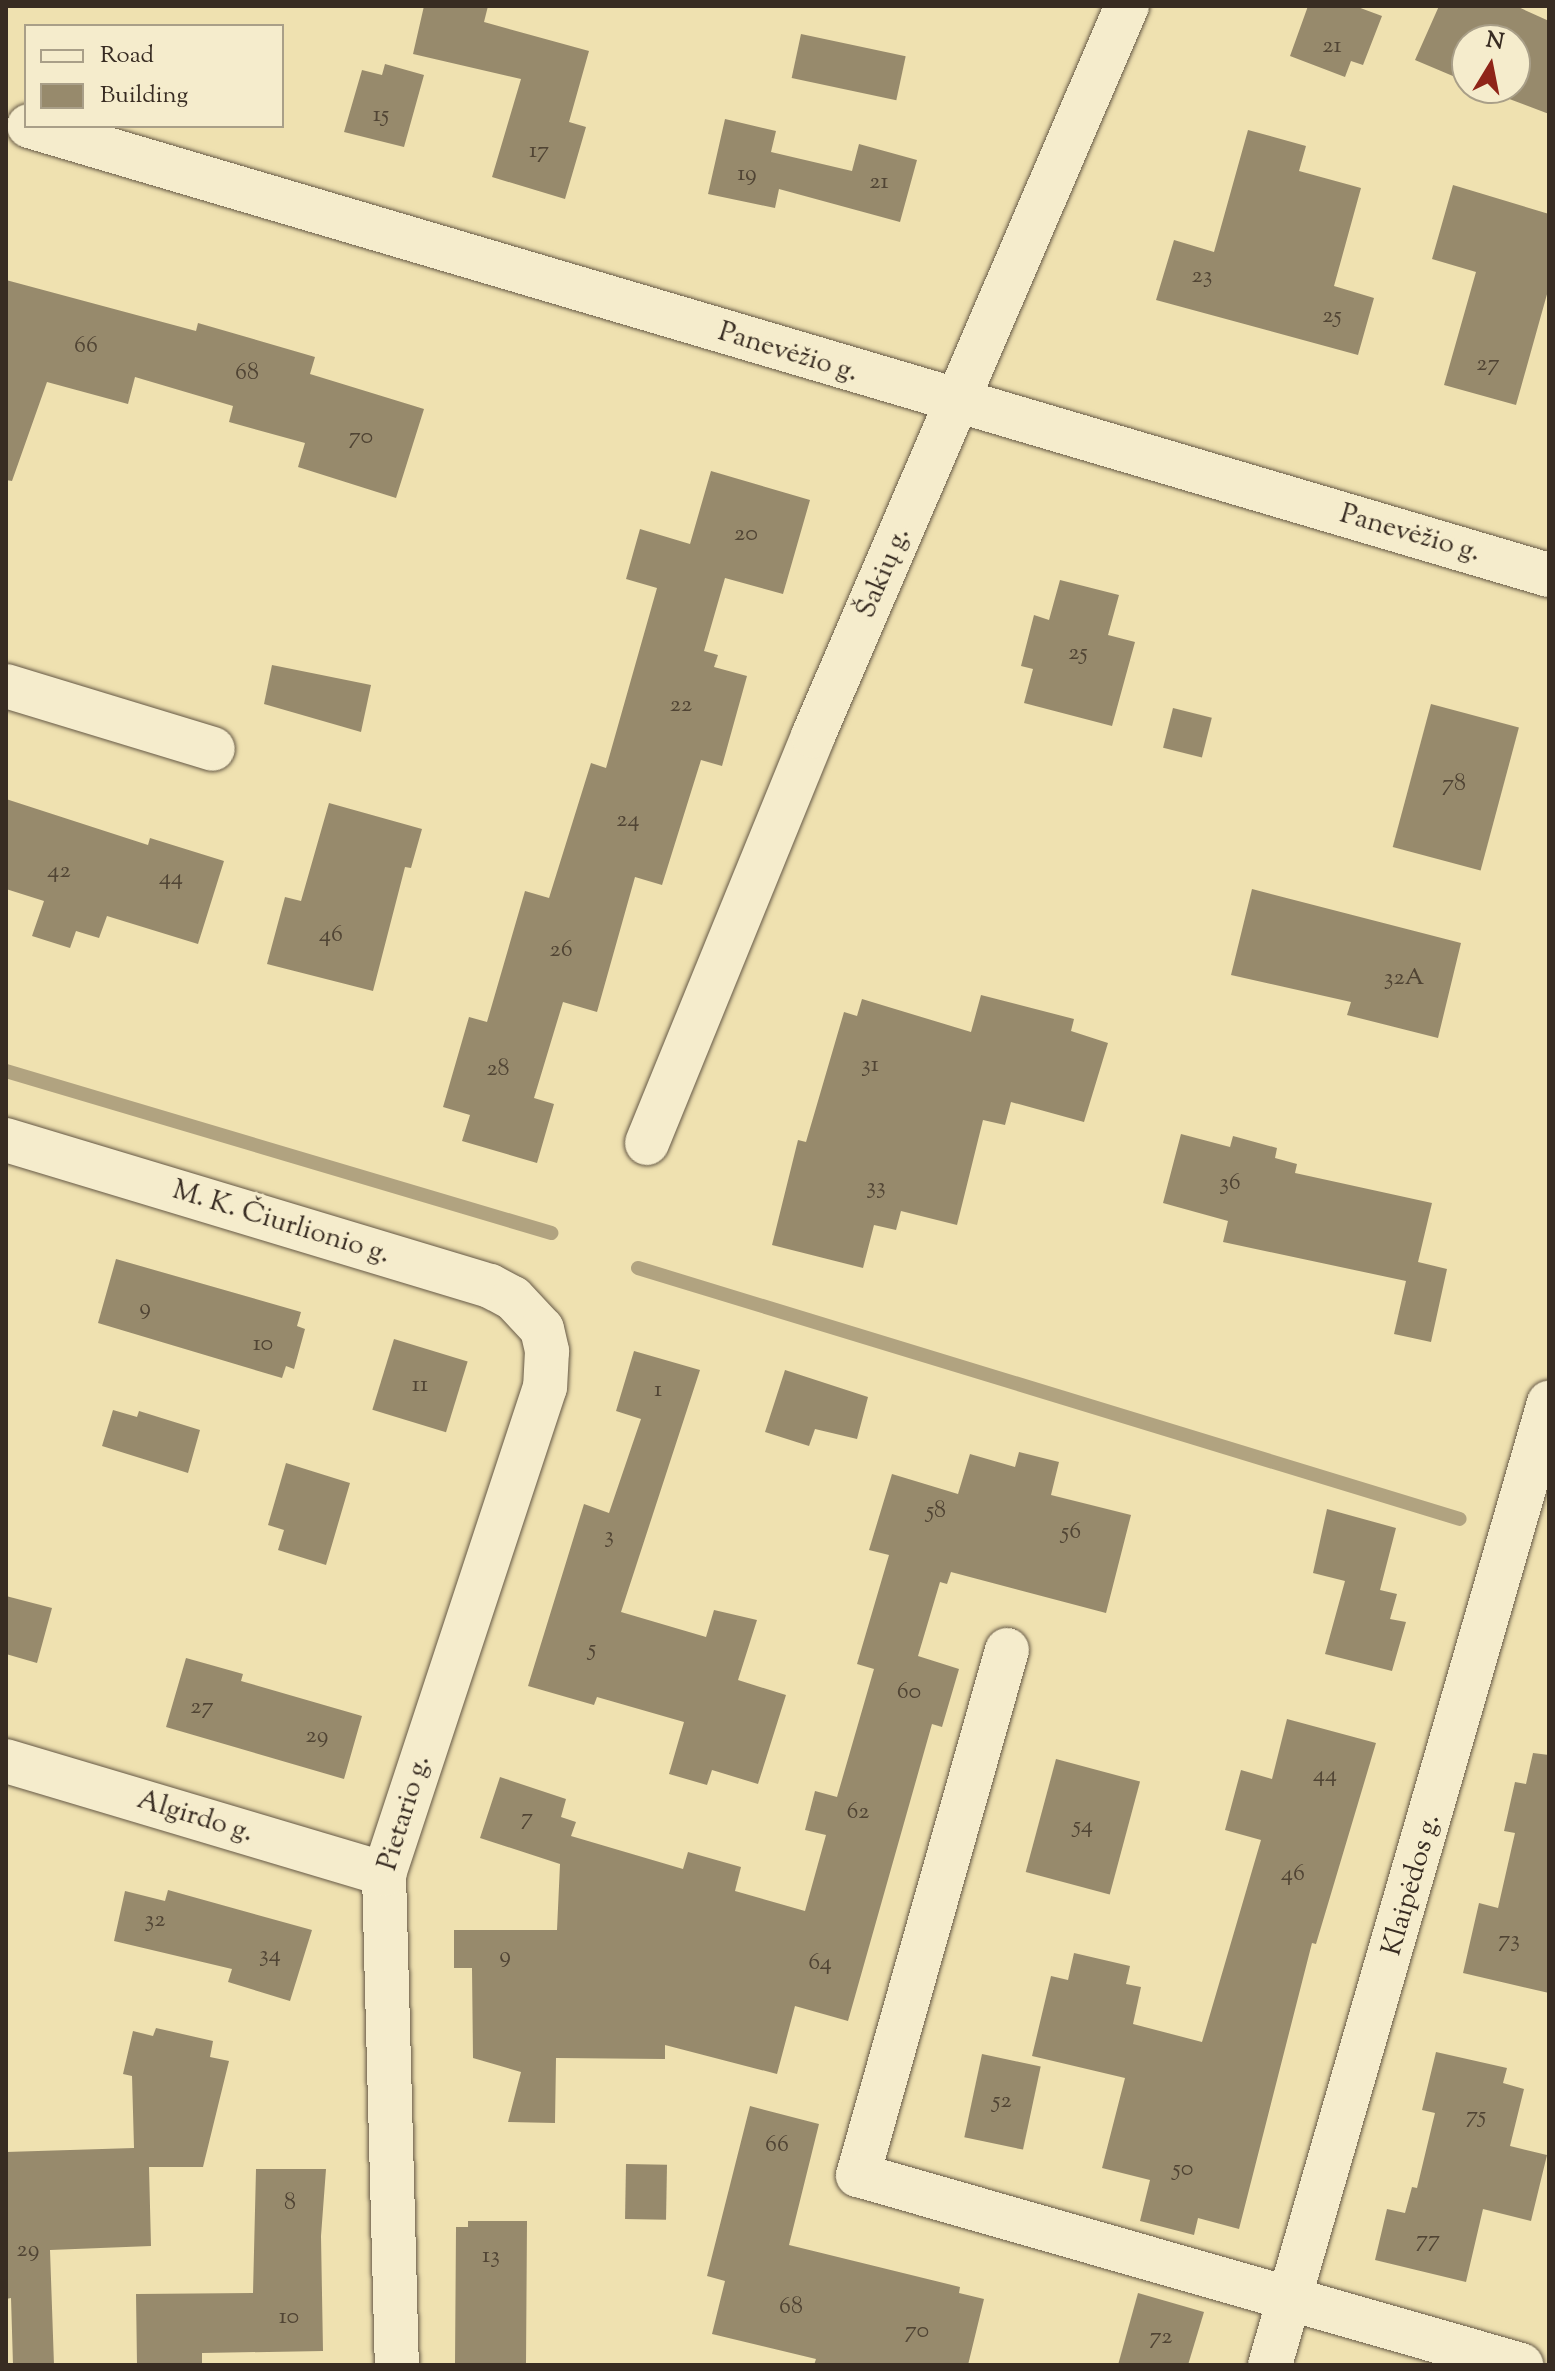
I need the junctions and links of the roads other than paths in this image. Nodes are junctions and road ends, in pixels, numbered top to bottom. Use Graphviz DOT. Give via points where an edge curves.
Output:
graph roads {
  1 [pos="1127,6"];
  2 [pos="34,128"];
  3 [pos="957,403"];
  4 [pos="1549,575"];
  5 [pos="6,686"];
  6 [pos="213,749"];
  7 [pos="6,1140"];
  8 [pos="647,1143"];
  9 [pos="542,1329"];
  10 [pos="1549,1403"];
  11 [pos="1007,1650"];
  12 [pos="6,1761"];
  13 [pos="384,1874"];
  14 [pos="1289,2301"];
  15 [pos="397,2365"];
  16 [pos="1270,2365"];
  17 [pos="1521,2365"];
  1 -- 3 [label="street, Šakių g."];
  2 -- 3 [label="street, Panevėžio g."];
  3 -- 4 [label="street, Panevėžio g."];
  3 -- 8 [label="street, Šakių g."];
  5 -- 6 [label="street"];
  7 -- 9 [label="street, M. K. Čiurlionio g." via="490,1286 513,1298"];
  9 -- 13 [label="street, Pietario g." via="545,1387"];
  10 -- 14 [label="street, Klaipėdos g."];
  11 -- 14 [label="street" via="858,2175"];
  12 -- 13 [label="street, Algirdo g."];
  13 -- 15 [label="street, Pietario g."];
  14 -- 16 [label="street, Klaipėdos g."];
  14 -- 17 [label="street"];
}
